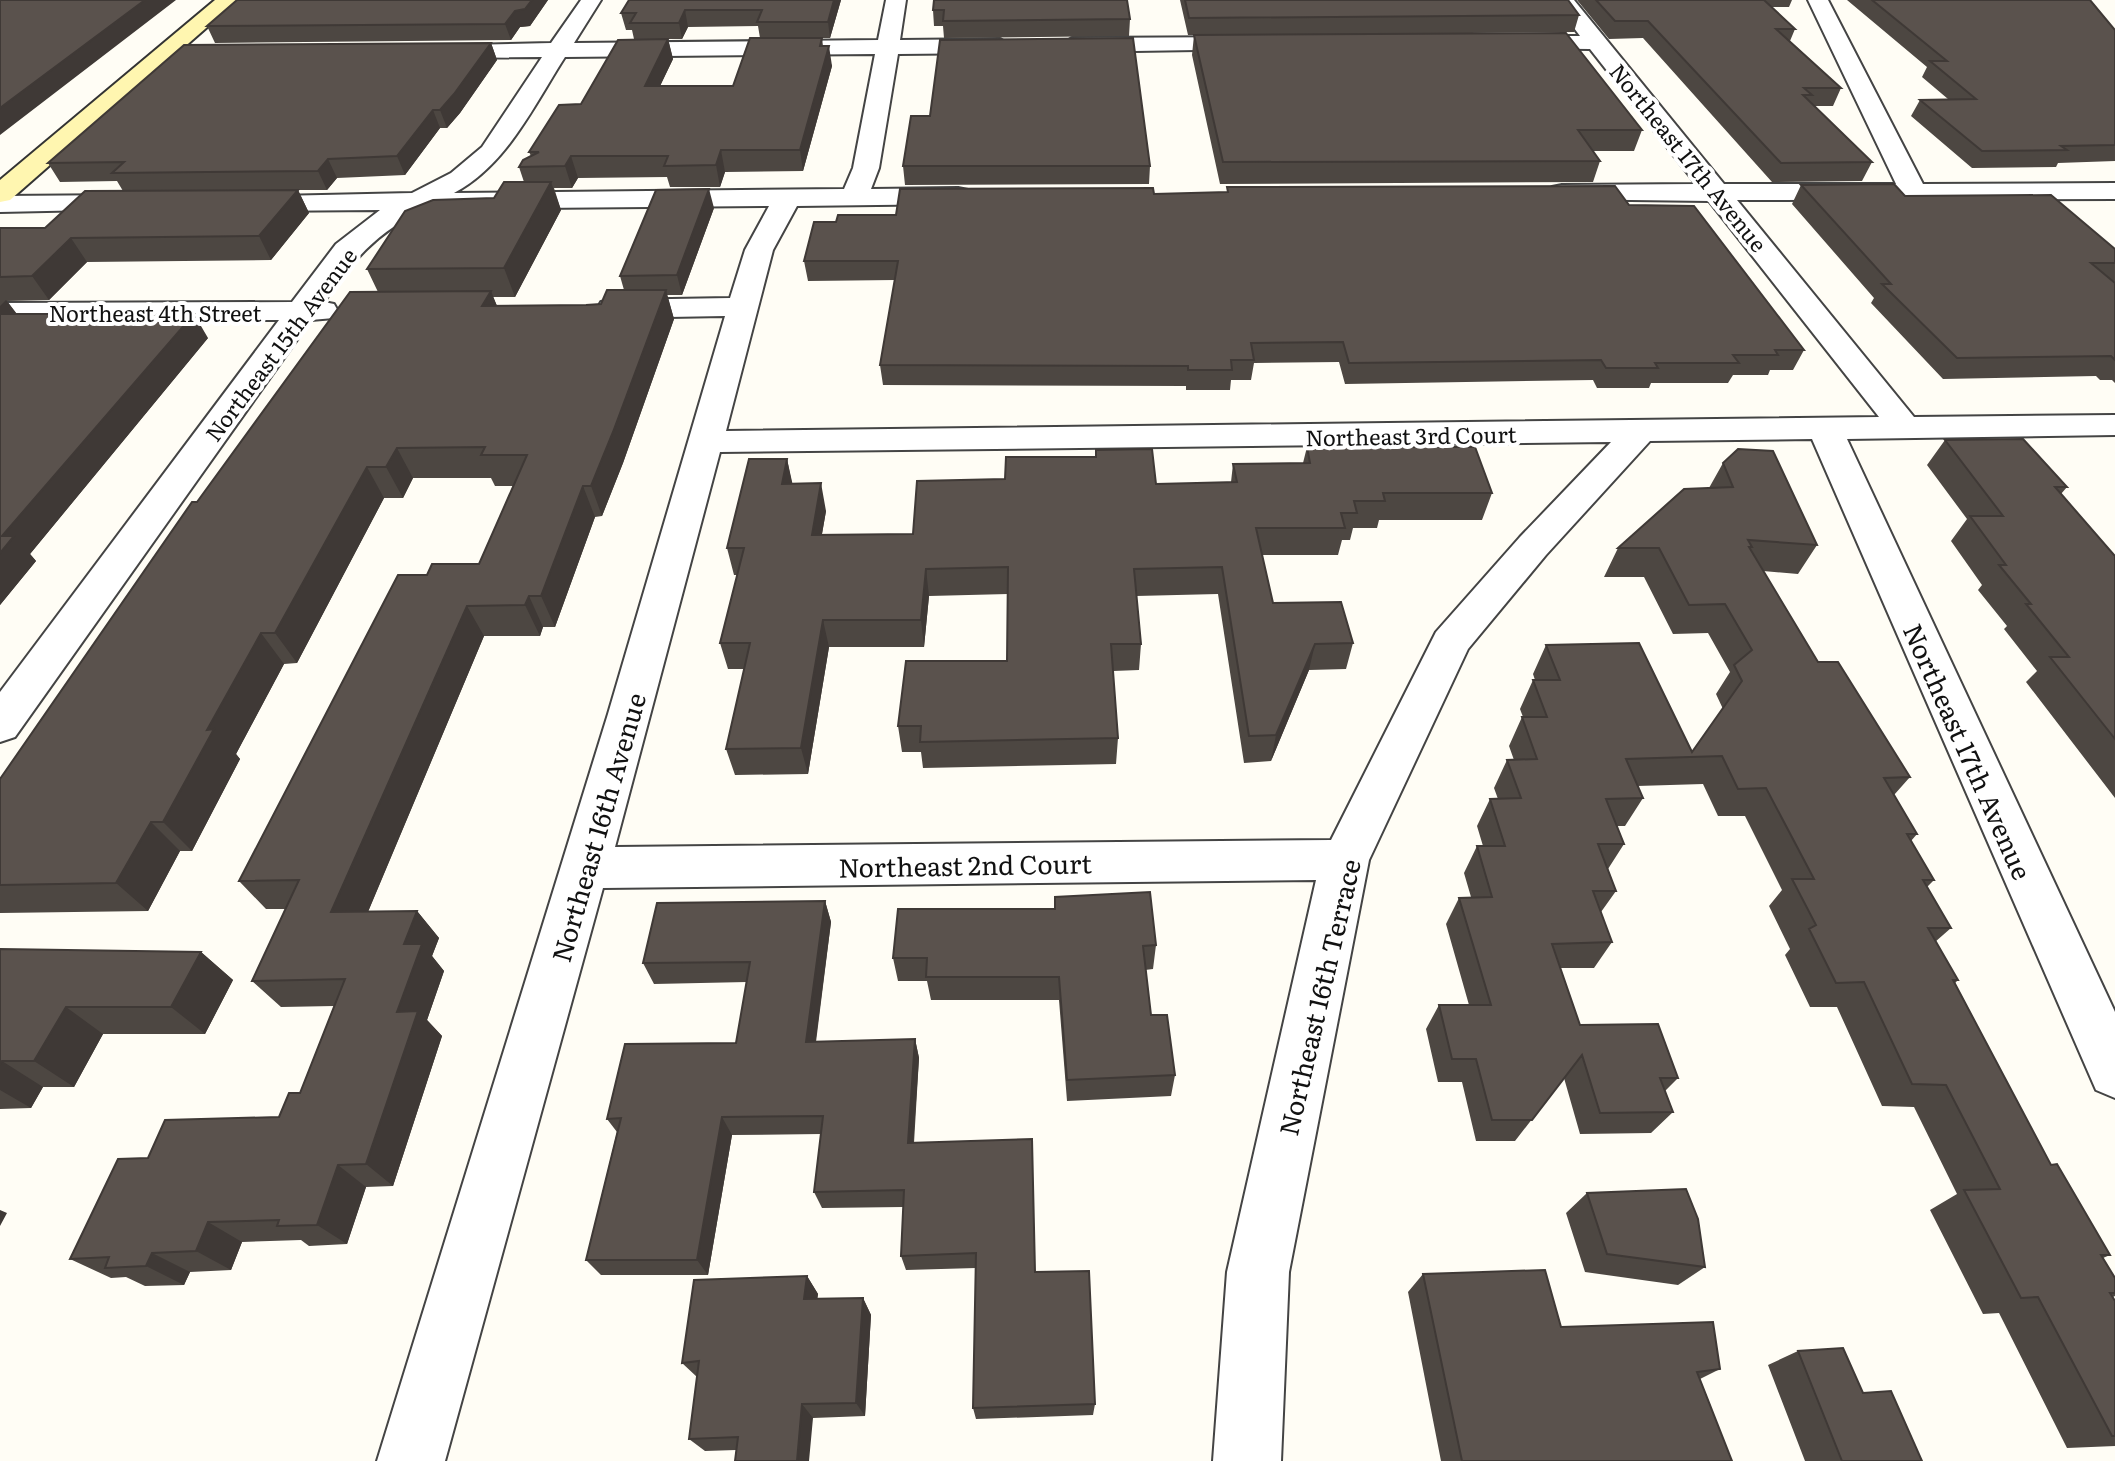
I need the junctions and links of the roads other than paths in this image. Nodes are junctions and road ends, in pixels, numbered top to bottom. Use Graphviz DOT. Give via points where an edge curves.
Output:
graph roads {
  1 [pos="228,0"];
  2 [pos="591,0"];
  3 [pos="896,0"];
  4 [pos="1563,0"];
  5 [pos="1818,0"];
  6 [pos="1596,42"];
  7 [pos="1486,43"];
  8 [pos="1281,44"];
  9 [pos="887,46"];
  10 [pos="558,51"];
  11 [pos="417,52"];
  12 [pos="166,53"];
  13 [pos="197,53"];
  14 [pos="2115,191"];
  15 [pos="1914,192"];
  16 [pos="1719,193"];
  17 [pos="0,194"];
  18 [pos="1531,194"];
  19 [pos="854,196"];
  20 [pos="980,196"];
  21 [pos="788,197"];
  22 [pos="422,201"];
  23 [pos="156,203"];
  24 [pos="219,203"];
  25 [pos="0,204"];
  26 [pos="742,307"];
  27 [pos="583,309"];
  28 [pos="303,311"];
  29 [pos="349,311"];
  30 [pos="0,312"];
  31 [pos="2115,425"];
  32 [pos="1904,427"];
  33 [pos="1825,429"];
  34 [pos="1639,432"];
  35 [pos="707,442"];
  36 [pos="0,725"];
  37 [pos="1345,860"];
  38 [pos="585,868"];
  39 [pos="2115,1072"];
  40 [pos="411,1461"];
  41 [pos="1247,1461"];
  1 -- 12 [label="street"];
  2 -- 10 [label="street, Northeast 15th Avenue"];
  3 -- 9 [label="street"];
  4 -- 6 [label="street, Northeast 17th Avenue"];
  5 -- 15 [label="street"];
  6 -- 7 [label="street"];
  6 -- 16 [label="street, Northeast 17th Avenue"];
  8 -- 9 [label="street"];
  9 -- 10 [label="street"];
  9 -- 19 [label="street" via="866,168"];
  10 -- 11 [label="street"];
  10 -- 22 [label="street, Northeast 15th Avenue" via="491,152 460,179"];
  12 -- 13 [label="street"];
  12 -- 17 [label="street"];
  14 -- 15 [label="street"];
  15 -- 16 [label="street"];
  16 -- 18 [label="street"];
  16 -- 32 [label="street, Northeast 17th Avenue"];
  19 -- 20 [label="street"];
  19 -- 21 [label="street"];
  21 -- 22 [label="street"];
  21 -- 26 [label="street, Northeast 16th Avenue" via="759,250"];
  22 -- 24 [label="street"];
  22 -- 28 [label="street, Northeast 15th Avenue" via="378,222 346,250"];
  23 -- 25 [label="street"];
  26 -- 27 [label="street"];
  26 -- 35 [label="street, Northeast 16th Avenue"];
  28 -- 29 [label="street, Northeast 4th Street"];
  28 -- 30 [label="street, Northeast 4th Street"];
  28 -- 36 [label="street, Northeast 15th Avenue"];
  31 -- 32 [label="street, Northeast 3rd Court"];
  32 -- 33 [label="street, Northeast 3rd Court"];
  33 -- 34 [label="street, Northeast 3rd Court"];
  33 -- 39 [label="street, Northeast 17th Avenue"];
  34 -- 35 [label="street, Northeast 3rd Court"];
  34 -- 37 [label="street, Northeast 16th Terrace" via="1451,642"];
  35 -- 38 [label="street, Northeast 16th Avenue"];
  37 -- 38 [label="street, Northeast 2nd Court"];
  37 -- 41 [label="street, Northeast 16th Terrace" via="1258,1272"];
  38 -- 40 [label="street, Northeast 16th Avenue"];
}
